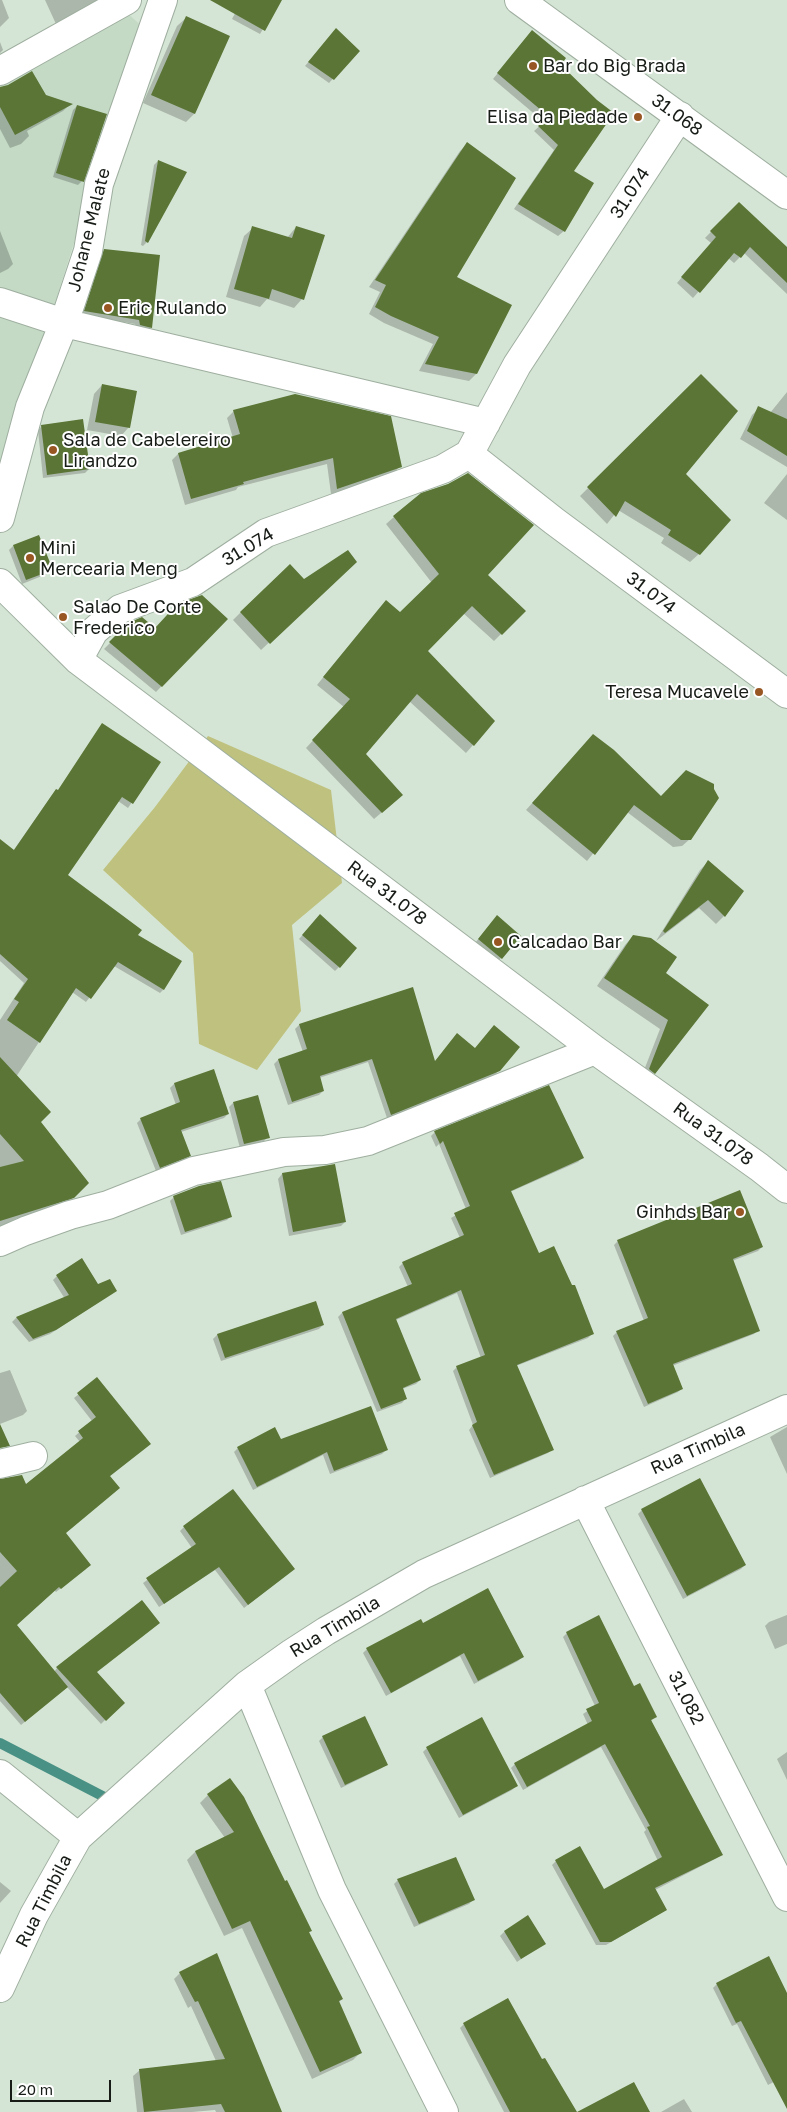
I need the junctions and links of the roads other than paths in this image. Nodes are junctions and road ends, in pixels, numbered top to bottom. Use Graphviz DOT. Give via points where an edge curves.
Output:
graph roads {
  1 [pos="128,0"];
  2 [pos="163,0"];
  3 [pos="519,0"];
  4 [pos="0,71"];
  5 [pos="680,116"];
  6 [pos="787,195"];
  7 [pos="0,302"];
  8 [pos="64,323"];
  9 [pos="486,422"];
  10 [pos="470,454"];
  11 [pos="0,518"];
  12 [pos="0,582"];
  13 [pos="78,660"];
  14 [pos="787,694"];
  15 [pos="595,1050"];
  16 [pos="787,1189"];
  17 [pos="0,1242"];
  18 [pos="787,1409"];
  19 [pos="33,1456"];
  20 [pos="0,1464"];
  21 [pos="585,1500"];
  22 [pos="247,1685"];
  23 [pos="0,1774"];
  24 [pos="78,1837"];
  25 [pos="787,1897"];
  26 [pos="0,1988"];
  27 [pos="444,2112"];
  1 -- 4 [label="street"];
  2 -- 8 [label="street, Johane Malate" via="99,184 88,251"];
  3 -- 5 [label="street, 31.068"];
  5 -- 6 [label="street, 31.068"];
  5 -- 9 [label="street, 31.074" via="517,365"];
  7 -- 8 [label="street"];
  8 -- 9 [label="street"];
  8 -- 11 [label="street, Johane Malate" via="30,407"];
  9 -- 10 [label="street, 31.074"];
  10 -- 13 [label="street, 31.074" via="443,469 266,533 194,582 120,609 94,631"];
  10 -- 14 [label="street, 31.074" via="562,527"];
  12 -- 13 [label="street, Rua 31.078"];
  13 -- 15 [label="street, Rua 31.078"];
  15 -- 16 [label="street, Rua 31.078"];
  15 -- 17 [label="street" via="368,1141 325,1150 284,1152 194,1171"];
  18 -- 21 [label="street, Rua Timbila"];
  19 -- 20 [label="street"];
  21 -- 22 [label="street, Rua Timbila" via="424,1574 312,1640"];
  21 -- 25 [label="street, 31.082"];
  22 -- 24 [label="street, Rua Timbila"];
  22 -- 27 [label="street" via="332,1890"];
  23 -- 24 [label="street"];
  24 -- 26 [label="street, Rua Timbila" via="34,1915"];
}
